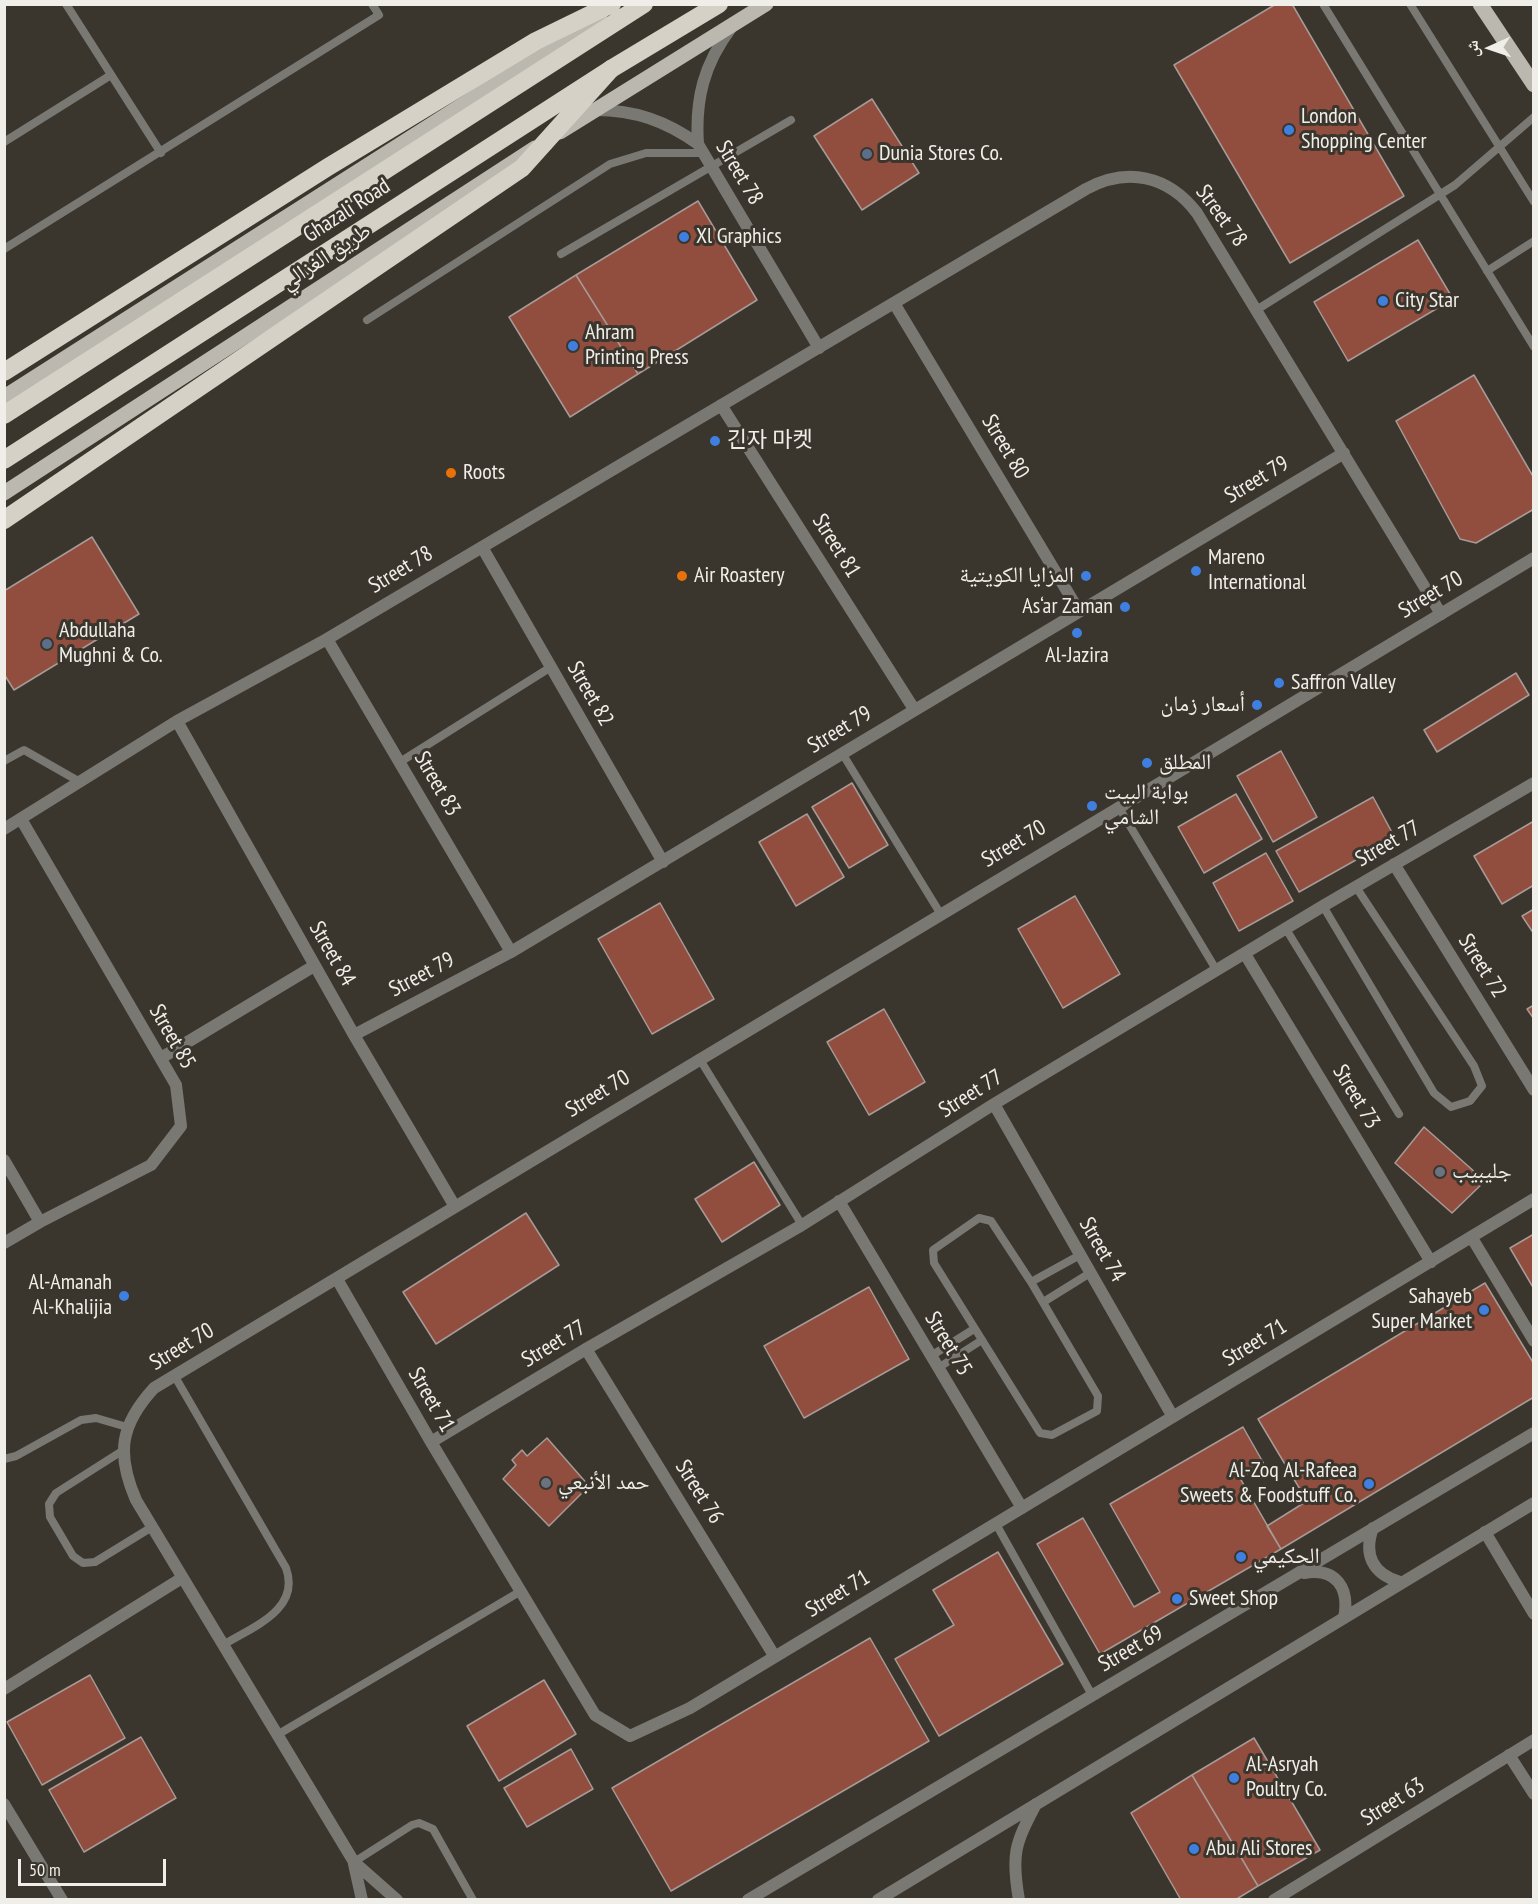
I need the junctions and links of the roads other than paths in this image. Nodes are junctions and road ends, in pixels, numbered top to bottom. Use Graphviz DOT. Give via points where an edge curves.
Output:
graph roads {
  1 [pos="66,4"];
  2 [pos="372,4"];
  3 [pos="612,4"];
  4 [pos="620,4"];
  5 [pos="644,4"];
  6 [pos="719,4"];
  7 [pos="766,4"];
  8 [pos="1323,4"];
  9 [pos="1410,4"];
  10 [pos="1480,4"];
  11 [pos="731,28"];
  12 [pos="611,69"];
  13 [pos="111,75"];
  14 [pos="1533,85"];
  15 [pos="594,110"];
  16 [pos="1533,117"];
  17 [pos="791,120"];
  18 [pos="4,142"];
  19 [pos="1499,145"];
  20 [pos="700,148"];
  21 [pos="161,153"];
  22 [pos="711,166"];
  23 [pos="1440,195"];
  24 [pos="1533,202"];
  25 [pos="1533,241"];
  26 [pos="4,249"];
  27 [pos="561,254"];
  28 [pos="1487,271"];
  29 [pos="894,303"];
  30 [pos="1258,309"];
  31 [pos="367,320"];
  32 [pos="1533,347"];
  33 [pos="819,348"];
  34 [pos="4,372"];
  35 [pos="4,397"];
  36 [pos="722,405"];
  37 [pos="4,415"];
  38 [pos="1344,453"];
  39 [pos="4,460"];
  40 [pos="4,493"];
  41 [pos="4,520"];
  42 [pos="482,547"];
  43 [pos="1533,558"];
  44 [pos="1079,611"];
  45 [pos="1441,614"];
  46 [pos="327,639"];
  47 [pos="551,667"];
  48 [pos="914,709"];
  49 [pos="177,722"];
  50 [pos="842,753"];
  51 [pos="4,761"];
  52 [pos="400,762"];
  53 [pos="80,782"];
  54 [pos="1533,783"];
  55 [pos="1118,806"];
  56 [pos="21,819"];
  57 [pos="4,828"];
  58 [pos="663,862"];
  59 [pos="1394,864"];
  60 [pos="1356,887"];
  61 [pos="1323,906"];
  62 [pos="940,913"];
  63 [pos="1286,929"];
  64 [pos="511,952"];
  65 [pos="1245,954"];
  66 [pos="314,966"];
  67 [pos="1217,971"];
  68 [pos="354,1035"];
  69 [pos="161,1058"];
  70 [pos="699,1058"];
  71 [pos="1533,1090"];
  72 [pos="994,1104"];
  73 [pos="1399,1114"];
  74 [pos="4,1160"];
  75 [pos="1533,1199"];
  76 [pos="839,1201"];
  77 [pos="454,1205"];
  78 [pos="40,1222"];
  79 [pos="802,1226"];
  80 [pos="1472,1238"];
  81 [pos="4,1243"];
  82 [pos="1080,1255"];
  83 [pos="1431,1262"];
  84 [pos="1090,1273"];
  85 [pos="337,1279"];
  86 [pos="1031,1282"];
  87 [pos="1045,1301"];
  88 [pos="974,1329"];
  89 [pos="982,1340"];
  90 [pos="1533,1341"];
  91 [pos="586,1349"];
  92 [pos="931,1356"];
  93 [pos="938,1368"];
  94 [pos="174,1376"];
  95 [pos="1173,1417"];
  96 [pos="127,1427"];
  97 [pos="1533,1433"];
  98 [pos="431,1442"];
  99 [pos="122,1451"];
  100 [pos="4,1459"];
  101 [pos="1533,1503"];
  102 [pos="1022,1508"];
  103 [pos="996,1524"];
  104 [pos="152,1527"];
  105 [pos="1373,1528"];
  106 [pos="1485,1532"];
  107 [pos="1301,1574"];
  108 [pos="182,1578"];
  109 [pos="1400,1582"];
  110 [pos="521,1591"];
  111 [pos="1533,1614"];
  112 [pos="1344,1618"];
  113 [pos="223,1645"];
  114 [pos="775,1657"];
  115 [pos="4,1689"];
  116 [pos="1092,1695"];
  117 [pos="277,1735"];
  118 [pos="1533,1740"];
  119 [pos="1509,1755"];
  120 [pos="1533,1794"];
  121 [pos="4,1804"];
  122 [pos="1036,1804"];
  123 [pos="354,1862"];
  124 [pos="62,1899"];
  125 [pos="362,1899"];
  126 [pos="397,1899"];
  127 [pos="473,1899"];
  128 [pos="748,1899"];
  129 [pos="878,1899"];
  130 [pos="1019,1899"];
  131 [pos="1274,1899"];
  1 -- 13 [label="lane"];
  2 -- 21 [label="lane" via="379,15"];
  3 -- 34 [label="highway" via="506,59"];
  4 -- 35 [label="main road"];
  5 -- 37 [label="highway, Ghazali Road"];
  6 -- 12 [label="highway, Ghazali Road"];
  7 -- 11 [label="main road, طريق الغزالي"];
  8 -- 23 [label="lane"];
  9 -- 19 [label="lane"];
  10 -- 14 [label="main road"];
  11 -- 15 [label="main road, طريق الغزالي"];
  11 -- 20 [label="street, Street 78" via="702,82 698,103"];
  12 -- 39 [label="highway, Ghazali Road, bridge"];
  12 -- 41 [label="highway, bridge" via="522,168"];
  13 -- 18 [label="lane"];
  13 -- 21 [label="lane"];
  15 -- 20 [label="street, Street 78" via="649,117 683,133"];
  15 -- 40 [label="main road, طريق الغزالي"];
  16 -- 19 [label="lane"];
  17 -- 22 [label="lane"];
  19 -- 23 [label="lane"];
  19 -- 24 [label="lane"];
  20 -- 22 [label="street, Street 78"];
  20 -- 31 [label="lane" via="646,153 610,164"];
  21 -- 26 [label="lane"];
  22 -- 27 [label="lane"];
  22 -- 33 [label="street, Street 78"];
  23 -- 28 [label="lane"];
  23 -- 30 [label="lane"];
  25 -- 28 [label="lane"];
  28 -- 32 [label="lane"];
  29 -- 30 [label="street, Street 78" via="1093,185 1130,176 1162,182 1188,200"];
  29 -- 33 [label="street, Street 78"];
  29 -- 44 [label="street, Street 80"];
  30 -- 38 [label="street, Street 78"];
  33 -- 36 [label="street, Street 78"];
  36 -- 42 [label="street, Street 78"];
  36 -- 48 [label="street, Street 81"];
  38 -- 44 [label="street, Street 79"];
  38 -- 45 [label="street, Street 78"];
  42 -- 46 [label="street, Street 78"];
  42 -- 47 [label="street, Street 82"];
  43 -- 45 [label="street, Street 70"];
  44 -- 48 [label="street, Street 79"];
  45 -- 55 [label="street, Street 70"];
  46 -- 49 [label="street, Street 78"];
  46 -- 52 [label="street, Street 83"];
  47 -- 52 [label="lane"];
  47 -- 58 [label="street, Street 82"];
  48 -- 50 [label="street, Street 79"];
  49 -- 53 [label="street, Street 78"];
  49 -- 66 [label="street, Street 84"];
  50 -- 58 [label="street, Street 79"];
  50 -- 62 [label="lane"];
  51 -- 53 [label="lane" via="24,750"];
  52 -- 64 [label="street, Street 83"];
  53 -- 56 [label="street, Street 78"];
  54 -- 59 [label="street, Street 77"];
  55 -- 62 [label="street, Street 70"];
  55 -- 67 [label="lane"];
  56 -- 57 [label="street, Street 78"];
  56 -- 69 [label="street, Street 85"];
  58 -- 64 [label="street, Street 79"];
  59 -- 60 [label="street, Street 77"];
  59 -- 71 [label="street, Street 72"];
  60 -- 61 [label="street, Street 77"];
  60 -- 61 [label="lane" via="1474,1066 1482,1086 1470,1101 1451,1107 1434,1093"];
  61 -- 63 [label="street, Street 77"];
  62 -- 70 [label="street, Street 70"];
  63 -- 65 [label="street, Street 77"];
  63 -- 73 [label="lane"];
  64 -- 68 [label="street, Street 79"];
  65 -- 67 [label="street, Street 77"];
  65 -- 83 [label="street, Street 73"];
  66 -- 68 [label="street, Street 84"];
  66 -- 69 [label="street"];
  67 -- 72 [label="street, Street 77"];
  68 -- 77 [label="street, Street 84"];
  69 -- 78 [label="street, Street 85" via="176,1085 181,1126 151,1165"];
  70 -- 77 [label="street, Street 70"];
  70 -- 79 [label="lane"];
  72 -- 76 [label="street, Street 77"];
  72 -- 82 [label="street, Street 74"];
  74 -- 78 [label="street"];
  75 -- 80 [label="street, Street 71"];
  76 -- 79 [label="street, Street 77"];
  76 -- 92 [label="street, Street 75"];
  77 -- 85 [label="street, Street 70"];
  78 -- 81 [label="street, Street 85"];
  79 -- 91 [label="street, Street 77"];
  80 -- 83 [label="street, Street 71"];
  80 -- 90 [label="street"];
  82 -- 84 [label="street, Street 74"];
  82 -- 86 [label="lane"];
  83 -- 95 [label="street, Street 71"];
  84 -- 87 [label="lane"];
  84 -- 95 [label="street, Street 74"];
  85 -- 94 [label="street, Street 70"];
  85 -- 98 [label="street, Street 71"];
  86 -- 87 [label="lane"];
  86 -- 88 [label="lane" via="991,1221 978,1218 933,1250 934,1263"];
  87 -- 89 [label="lane" via="1098,1396 1097,1411 1052,1435 1040,1432"];
  88 -- 89 [label="lane"];
  88 -- 92 [label="lane"];
  89 -- 93 [label="lane"];
  91 -- 98 [label="street, Street 77"];
  91 -- 114 [label="street, Street 76"];
  92 -- 93 [label="street, Street 75"];
  93 -- 102 [label="street, Street 75"];
  94 -- 96 [label="street, Street 70" via="154,1388"];
  94 -- 113 [label="lane" via="291,1580 284,1604"];
  95 -- 102 [label="street, Street 71"];
  96 -- 99 [label="street, Street 70"];
  96 -- 100 [label="lane" via="96,1418 81,1420"];
  97 -- 105 [label="street, Street 69"];
  98 -- 110 [label="street, Street 71"];
  99 -- 104 [label="street, Street 70" via="125,1476"];
  99 -- 104 [label="lane" via="56,1493 49,1504 50,1518 73,1556 83,1563 95,1562"];
  101 -- 106 [label="street"];
  102 -- 103 [label="street, Street 71"];
  103 -- 114 [label="street, Street 71"];
  103 -- 116 [label="lane"];
  104 -- 108 [label="street, Street 70"];
  105 -- 107 [label="street, Street 69"];
  105 -- 109 [label="street" via="1368,1541 1369,1556 1376,1569"];
  106 -- 109 [label="street"];
  106 -- 111 [label="street"];
  107 -- 112 [label="street" via="1316,1571 1332,1575 1343,1587 1347,1602"];
  107 -- 116 [label="street, Street 69"];
  108 -- 113 [label="street, Street 70"];
  108 -- 115 [label="street"];
  109 -- 112 [label="street"];
  110 -- 114 [label="street, Street 71" via="595,1714 630,1736 690,1708"];
  110 -- 117 [label="lane"];
  112 -- 122 [label="street"];
  113 -- 117 [label="street, Street 70"];
  116 -- 128 [label="street, Street 69"];
  117 -- 123 [label="street, Street 70"];
  118 -- 119 [label="street, Street 63"];
  119 -- 120 [label="street"];
  119 -- 131 [label="street, Street 63"];
  121 -- 124 [label="street"];
  122 -- 129 [label="street"];
  122 -- 130 [label="street" via="1017,1840 1015,1874"];
  123 -- 125 [label="street, Street 70"];
  123 -- 126 [label="street, Street 70"];
  123 -- 127 [label="lane" via="412,1826 426,1825 433,1829"];
}
